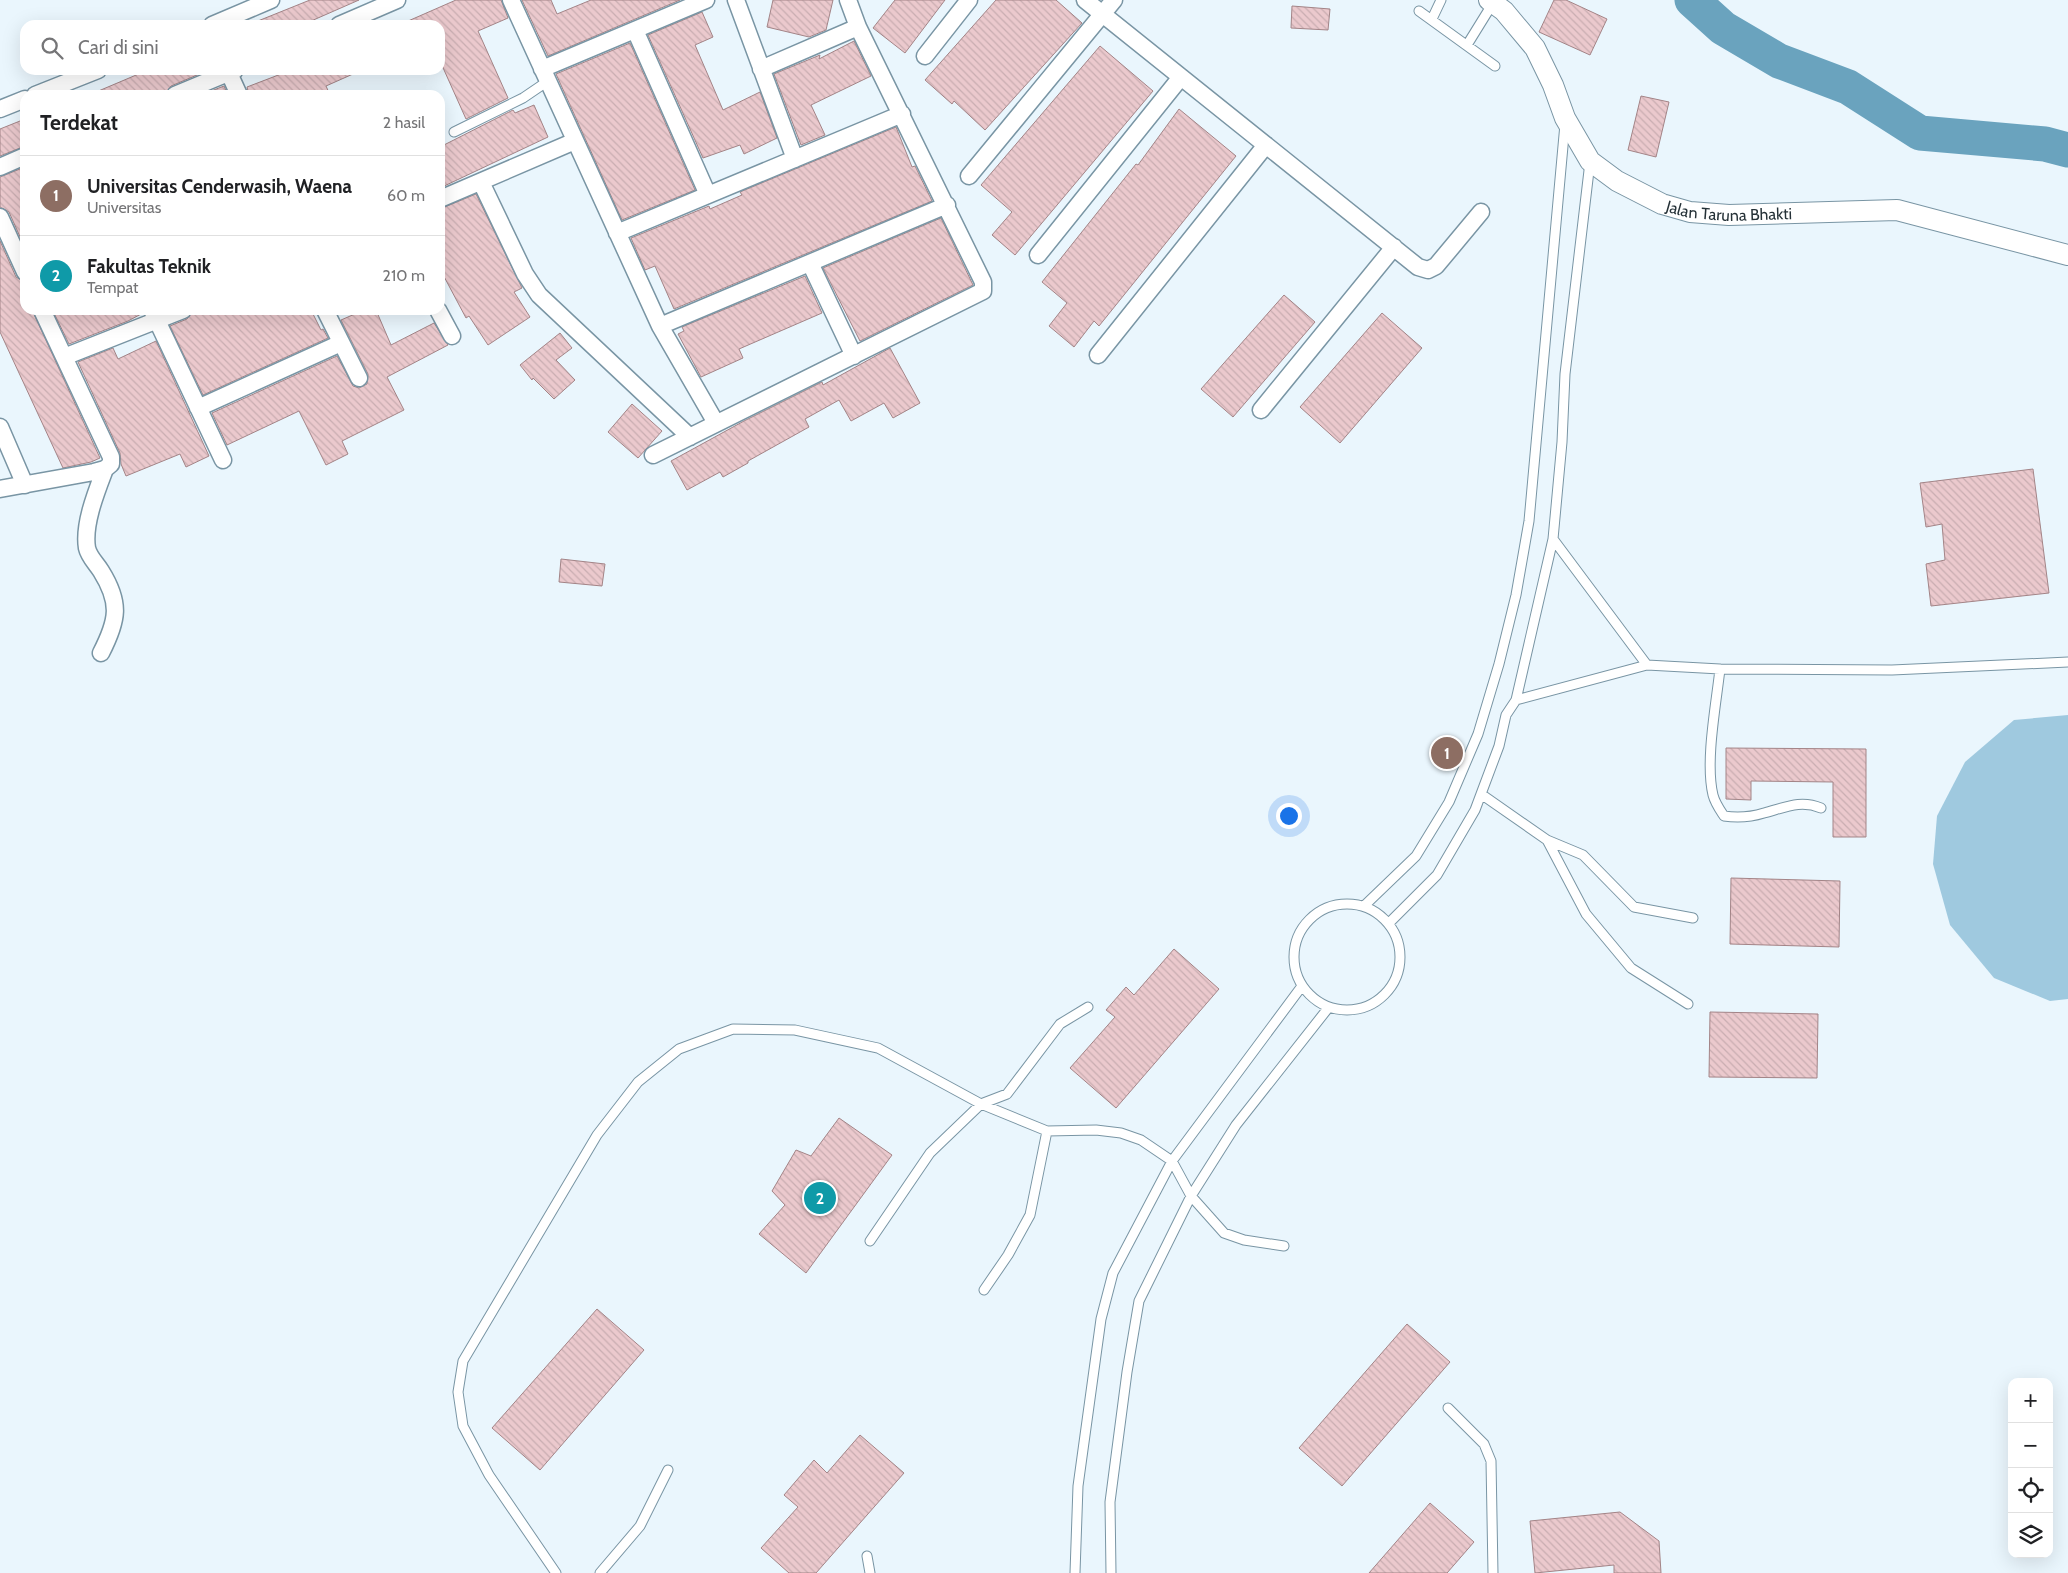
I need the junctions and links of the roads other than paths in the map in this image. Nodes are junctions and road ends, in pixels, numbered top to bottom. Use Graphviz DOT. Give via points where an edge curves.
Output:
graph roads {
  1 [pos="271,0"];
  2 [pos="397,0"];
  3 [pos="511,0"];
  4 [pos="706,0"];
  5 [pos="736,0"];
  6 [pos="848,0"];
  7 [pos="969,0"];
  8 [pos="1085,0"];
  9 [pos="1114,0"];
  10 [pos="1441,0"];
  11 [pos="1491,2"];
  12 [pos="1419,11"];
  13 [pos="1102,14"];
  14 [pos="1432,19"];
  15 [pos="224,20"];
  16 [pos="351,20"];
  17 [pos="858,27"];
  18 [pos="634,30"];
  19 [pos="1467,45"];
  20 [pos="924,56"];
  21 [pos="1495,66"];
  22 [pos="761,69"];
  23 [pos="85,75"];
  24 [pos="222,75"];
  25 [pos="233,75"];
  26 [pos="545,75"];
  27 [pos="1181,77"];
  28 [pos="48,90"];
  29 [pos="187,90"];
  30 [pos="238,90"];
  31 [pos="20,101"];
  32 [pos="0,109"];
  33 [pos="902,114"];
  34 [pos="1566,118"];
  35 [pos="454,132"];
  36 [pos="575,141"];
  37 [pos="1266,145"];
  38 [pos="20,158"];
  39 [pos="795,159"];
  40 [pos="1590,161"];
  41 [pos="0,167"];
  42 [pos="969,176"];
  43 [pos="481,182"];
  44 [pos="708,195"];
  45 [pos="445,198"];
  46 [pos="947,205"];
  47 [pos="1481,212"];
  48 [pos="0,217"];
  49 [pos="617,233"];
  50 [pos="1394,247"];
  51 [pos="2068,255"];
  52 [pos="1038,256"];
  53 [pos="20,261"];
  54 [pos="810,262"];
  55 [pos="44,315"];
  56 [pos="328,315"];
  57 [pos="441,315"];
  58 [pos="155,316"];
  59 [pos="660,326"];
  60 [pos="452,336"];
  61 [pos="342,343"];
  62 [pos="1098,355"];
  63 [pos="854,356"];
  64 [pos="64,357"];
  65 [pos="359,378"];
  66 [pos="198,408"];
  67 [pos="1261,410"];
  68 [pos="716,423"];
  69 [pos="0,427"];
  70 [pos="690,437"];
  71 [pos="653,456"];
  72 [pos="222,460"];
  73 [pos="105,469"];
  74 [pos="25,485"];
  75 [pos="0,489"];
  76 [pos="1553,539"];
  77 [pos="101,653"];
  78 [pos="2068,662"];
  79 [pos="1647,665"];
  80 [pos="1720,670"];
  81 [pos="1516,700"];
  82 [pos="1482,794"];
  83 [pos="1821,808"];
  84 [pos="1547,840"];
  85 [pos="1364,906"];
  86 [pos="1693,918"];
  87 [pos="1389,923"];
  88 [pos="1302,986"];
  89 [pos="1688,1004"];
  90 [pos="1088,1007"];
  91 [pos="1328,1007"];
  92 [pos="981,1104"];
  93 [pos="1047,1131"];
  94 [pos="1172,1161"];
  95 [pos="1191,1196"];
  96 [pos="870,1241"];
  97 [pos="1284,1246"];
  98 [pos="984,1290"];
  99 [pos="1448,1408"];
  100 [pos="668,1470"];
  101 [pos="867,1556"];
  102 [pos="556,1573"];
  103 [pos="600,1573"];
  104 [pos="870,1573"];
  105 [pos="1075,1573"];
  106 [pos="1111,1573"];
  107 [pos="1492,1573"];
  1 -- 15 [label="street"];
  2 -- 16 [label="street"];
  3 -- 26 [label="street"];
  4 -- 18 [label="street"];
  5 -- 22 [label="street"];
  6 -- 17 [label="street"];
  7 -- 20 [label="street"];
  8 -- 13 [label="street"];
  9 -- 13 [label="street"];
  10 -- 14 [label="lane"];
  11 -- 19 [label="lane"];
  11 -- 34 [label="street, Jalan Taruna Bhakti" via="1504,11 1535,48"];
  12 -- 14 [label="lane"];
  13 -- 27 [label="street"];
  13 -- 42 [label="street"];
  14 -- 19 [label="lane"];
  17 -- 22 [label="street"];
  17 -- 33 [label="street"];
  18 -- 26 [label="street"];
  18 -- 44 [label="street"];
  19 -- 21 [label="lane"];
  22 -- 39 [label="street"];
  23 -- 28 [label="street"];
  24 -- 29 [label="street"];
  25 -- 30 [label="street"];
  26 -- 35 [label="lane" via="523,98"];
  26 -- 36 [label="street"];
  27 -- 37 [label="street"];
  27 -- 52 [label="street"];
  31 -- 32 [label="street"];
  33 -- 39 [label="street"];
  33 -- 46 [label="street"];
  34 -- 40 [label="street, Jalan Taruna Bhakti"];
  34 -- 85 [label="lane" via="1528,521 1516,595 1499,664 1478,734 1449,802 1416,856"];
  36 -- 43 [label="street"];
  36 -- 49 [label="street"];
  37 -- 50 [label="street"];
  37 -- 62 [label="street"];
  38 -- 41 [label="street"];
  39 -- 44 [label="street"];
  40 -- 51 [label="street, Jalan Taruna Bhakti" via="1617,182 1640,194 1690,212 1769,215 1897,210"];
  40 -- 76 [label="lane" via="1565,374"];
  43 -- 45 [label="street"];
  43 -- 70 [label="street" via="525,274 539,294"];
  44 -- 49 [label="street"];
  46 -- 54 [label="street"];
  46 -- 63 [label="street" via="983,282 983,291"];
  47 -- 50 [label="street" via="1436,266 1428,270"];
  48 -- 53 [label="street"];
  49 -- 59 [label="street"];
  50 -- 67 [label="street"];
  54 -- 59 [label="street"];
  54 -- 63 [label="street"];
  55 -- 64 [label="street"];
  56 -- 61 [label="street"];
  57 -- 60 [label="street"];
  58 -- 64 [label="street"];
  58 -- 66 [label="street"];
  59 -- 68 [label="street"];
  61 -- 65 [label="street"];
  61 -- 66 [label="street"];
  63 -- 68 [label="street"];
  64 -- 73 [label="street" via="110,457 111,464"];
  66 -- 72 [label="street"];
  68 -- 70 [label="street"];
  69 -- 74 [label="street"];
  70 -- 71 [label="street"];
  73 -- 74 [label="street"];
  73 -- 77 [label="street" via="93,504 86,541 89,556 112,589 117,610 112,632"];
  74 -- 75 [label="street"];
  76 -- 79 [label="lane"];
  76 -- 81 [label="lane"];
  78 -- 80 [label="lane" via="1892,670"];
  79 -- 80 [label="lane"];
  79 -- 81 [label="lane"];
  80 -- 83 [label="lane" via="1712,776 1713,795 1724,816 1734,818 1764,813 1787,804 1812,804"];
  81 -- 82 [label="lane" via="1506,715"];
  82 -- 84 [label="lane"];
  82 -- 87 [label="lane" via="1476,810 1437,874"];
  84 -- 86 [label="lane" via="1584,855 1634,907"];
  84 -- 89 [label="lane" via="1586,914 1631,968"];
  85 -- 87 [label="lane"];
  85 -- 88 [label="lane" via="1346,903 1327,907 1311,917 1300,932 1294,950 1295,969"];
  87 -- 91 [label="lane" via="1400,948 1397,976 1381,999 1356,1010"];
  88 -- 91 [label="lane" via="1314,999"];
  88 -- 94 [label="lane"];
  90 -- 92 [label="lane" via="1060,1024 1007,1094"];
  91 -- 95 [label="lane" via="1236,1125"];
  92 -- 93 [label="lane"];
  92 -- 96 [label="lane" via="930,1153"];
  92 -- 102 [label="lane" via="878,1048 796,1030 733,1029 679,1049 638,1082 597,1135 463,1361 458,1392 463,1426 489,1475"];
  93 -- 94 [label="lane" via="1121,1132 1141,1140"];
  93 -- 98 [label="lane" via="1030,1215"];
  94 -- 95 [label="lane"];
  94 -- 105 [label="lane" via="1113,1273 1101,1319 1078,1486"];
  95 -- 97 [label="lane" via="1224,1233 1244,1240"];
  95 -- 106 [label="lane" via="1139,1302 1126,1372 1110,1502"];
  99 -- 107 [label="lane" via="1484,1444 1491,1460"];
  100 -- 103 [label="lane" via="640,1526"];
  101 -- 104 [label="lane"];
}
